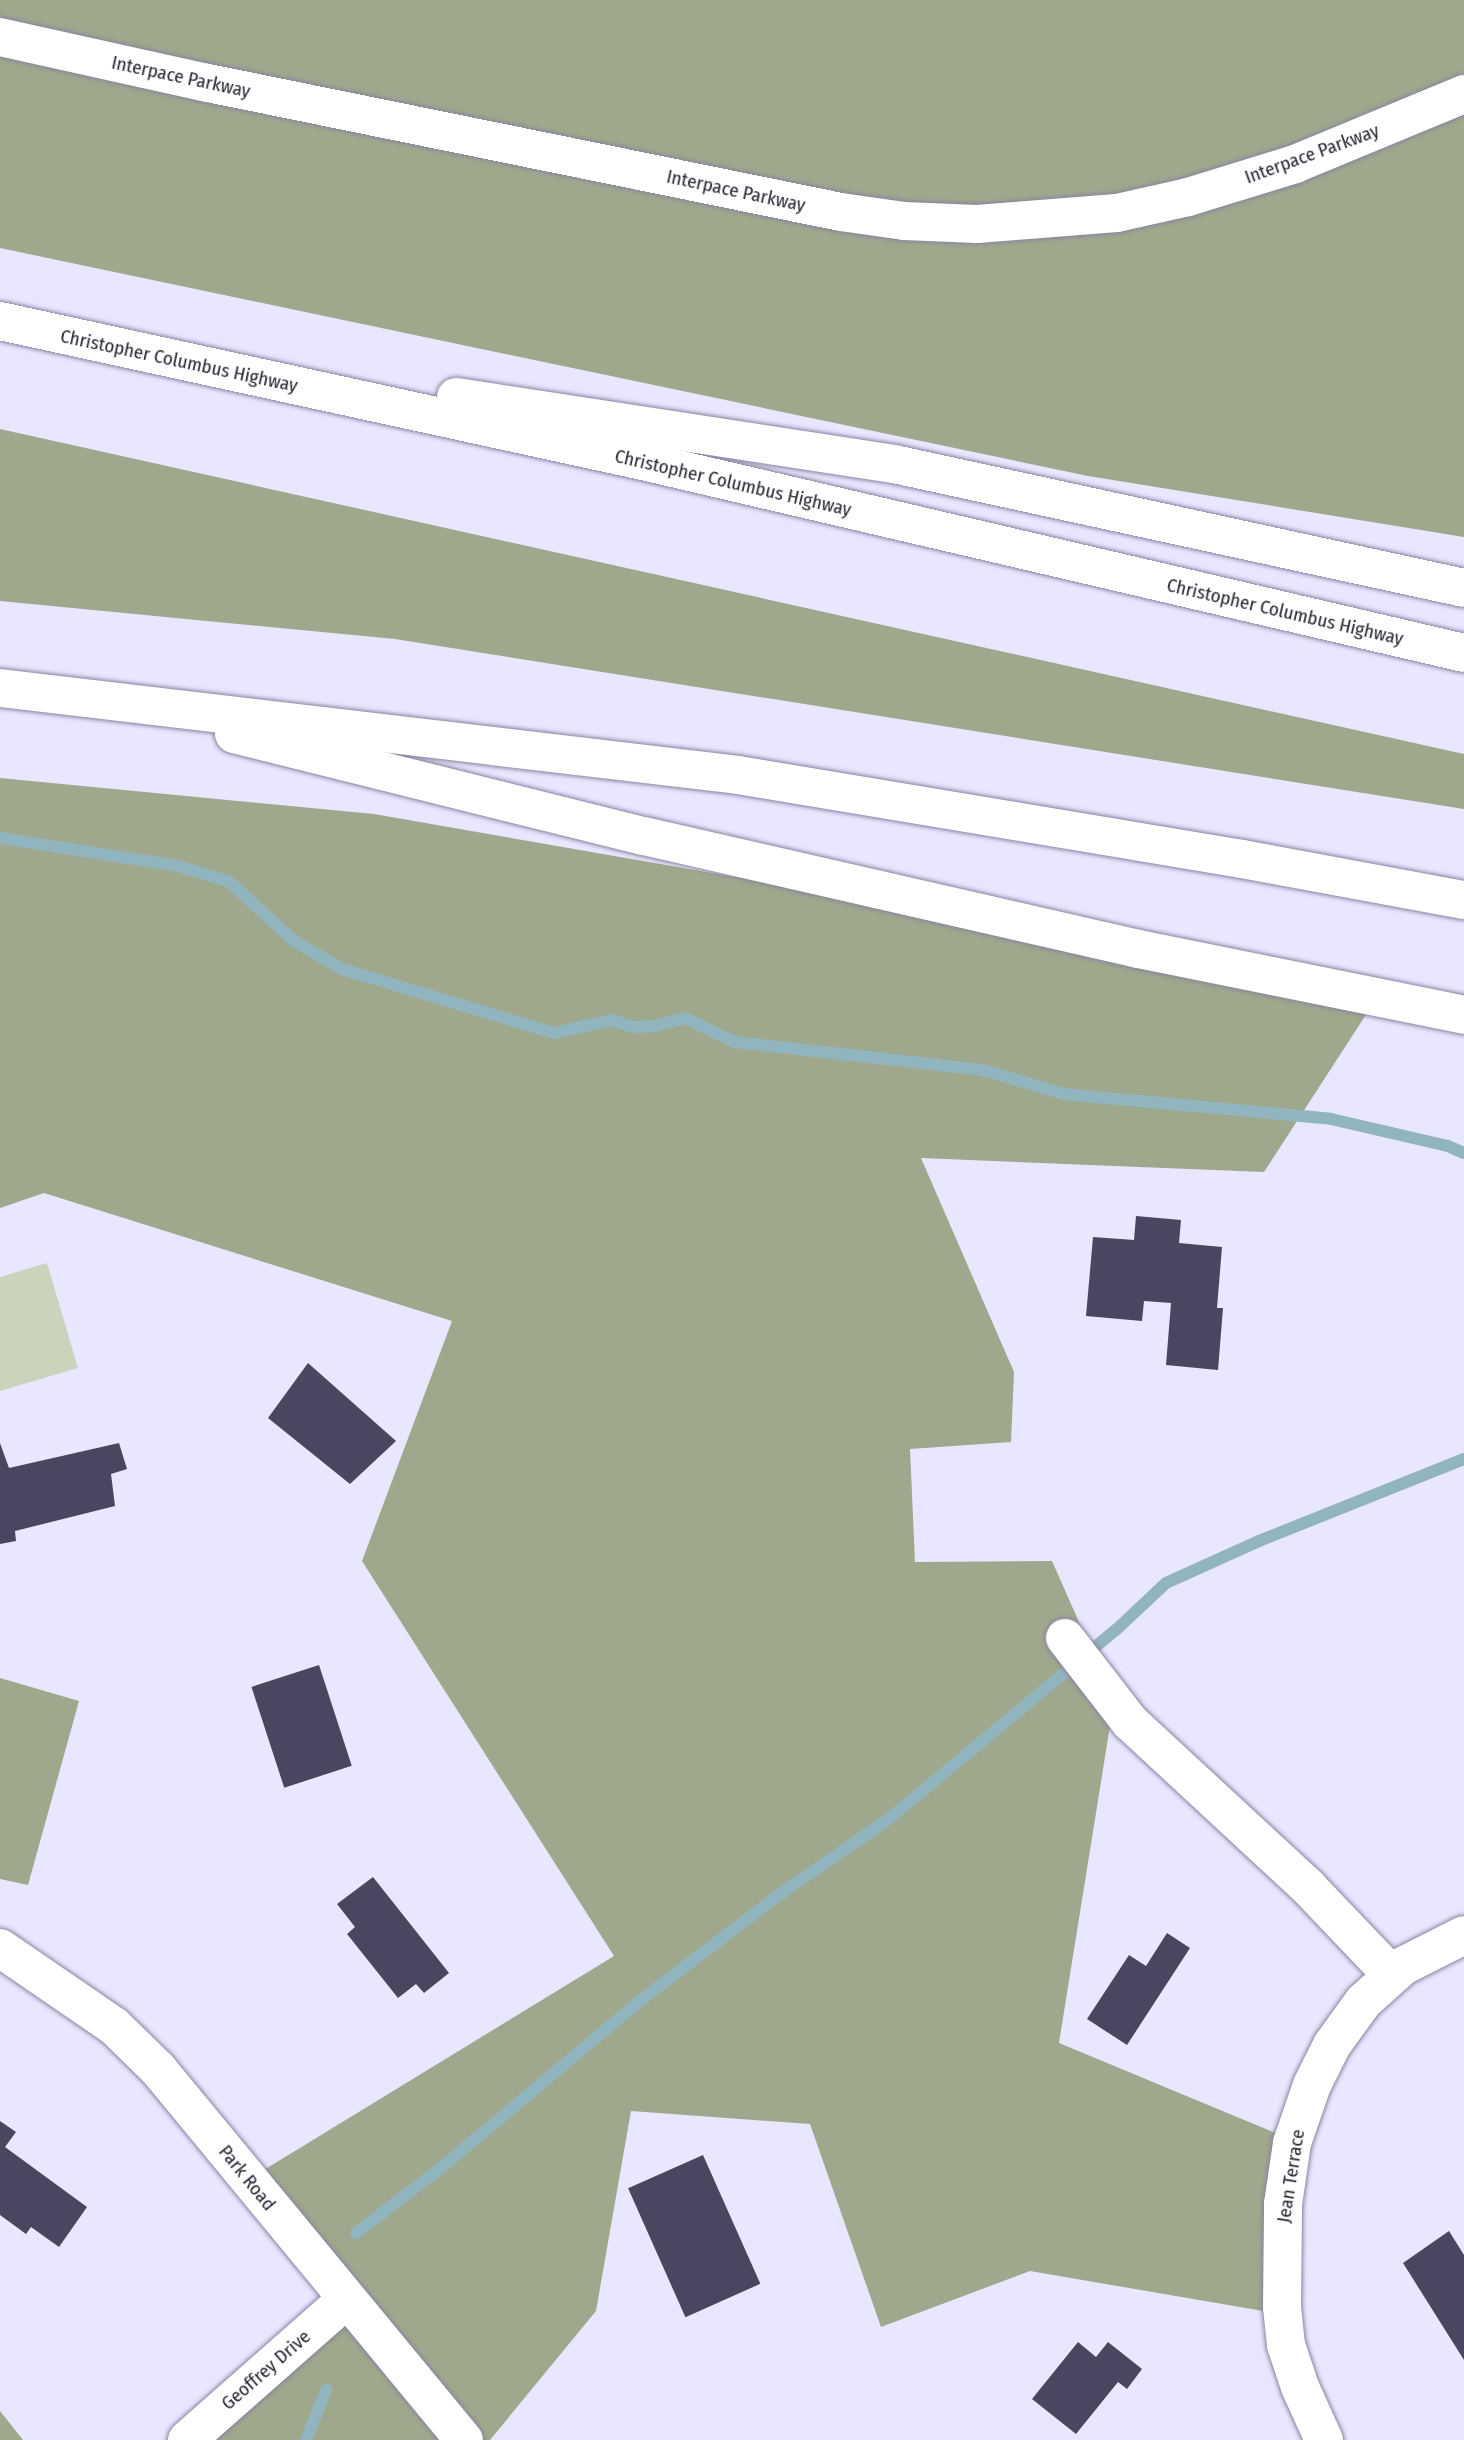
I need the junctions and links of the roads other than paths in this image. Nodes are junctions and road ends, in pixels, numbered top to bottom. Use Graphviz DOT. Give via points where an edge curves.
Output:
graph roads {
  1 [pos="0,37"];
  2 [pos="1464,94"];
  3 [pos="0,321"];
  4 [pos="75,338"];
  5 [pos="1464,588"];
  6 [pos="1464,653"];
  7 [pos="0,688"];
  8 [pos="72,694"];
  9 [pos="1464,900"];
  10 [pos="1464,1015"];
  11 [pos="1065,1638"];
  12 [pos="1464,1935"];
  13 [pos="0,1948"];
  14 [pos="1391,1974"];
  15 [pos="346,2300"];
  16 [pos="187,2440"];
  17 [pos="464,2440"];
  18 [pos="1325,2440"];
  1 -- 2 [label="main road, Interpace Parkway" via="841,212 977,224 1117,213 1188,197 1295,164"];
  3 -- 4 [label="main road, Christopher Columbus Highway"];
  4 -- 5 [label="main road" via="894,464"];
  4 -- 6 [label="main road, Christopher Columbus Highway" via="647,462"];
  7 -- 8 [label="main road"];
  8 -- 9 [label="main road" via="738,775"];
  8 -- 10 [label="main road" via="658,839 1138,948"];
  11 -- 14 [label="main road" via="1130,1722 1309,1888"];
  12 -- 14 [label="main road, Jean Terrace"];
  13 -- 15 [label="main road, Park Road" via="114,2026 158,2069"];
  14 -- 18 [label="main road, Jean Terrace" via="1363,2002 1317,2075 1293,2143 1285,2192 1282,2307 1286,2345"];
  15 -- 16 [label="main road, Geoffrey Drive"];
  15 -- 17 [label="main road, Park Road"];
}
